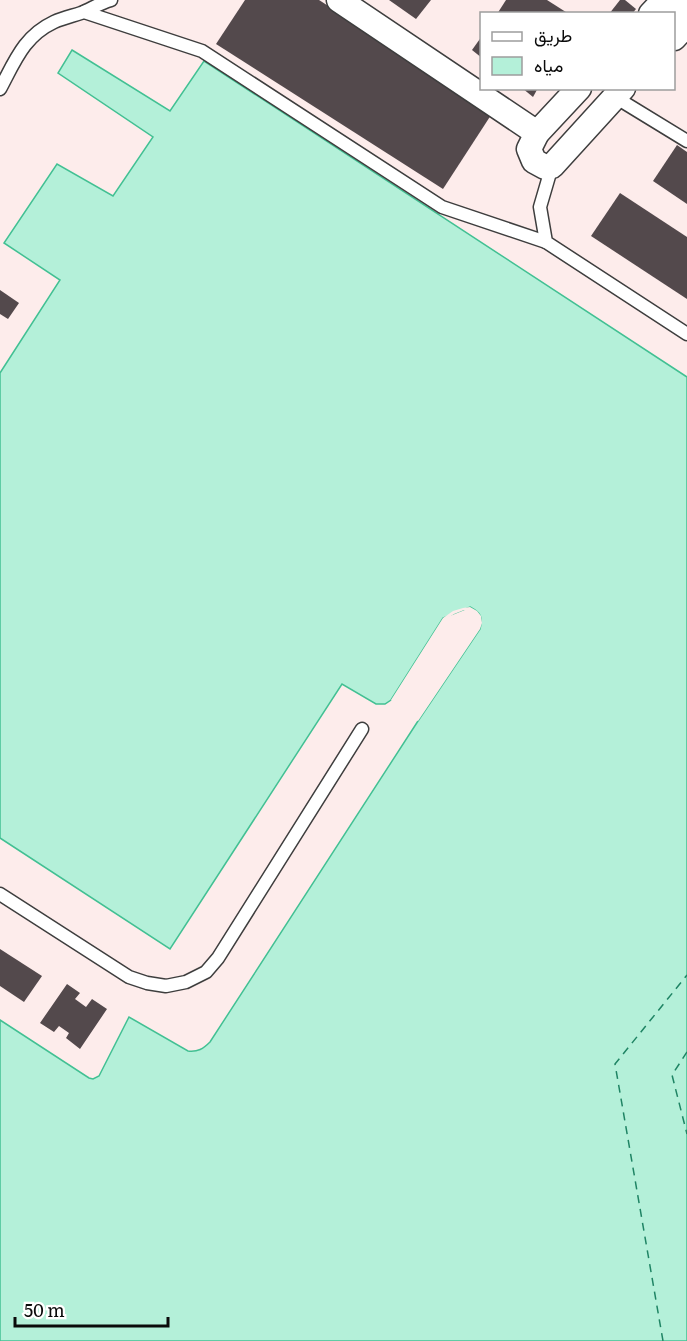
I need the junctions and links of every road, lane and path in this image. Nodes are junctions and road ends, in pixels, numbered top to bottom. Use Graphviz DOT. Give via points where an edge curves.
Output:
graph roads {
  1 [pos="339,0"];
  2 [pos="664,0"];
  3 [pos="673,0"];
  4 [pos="103,1"];
  5 [pos="84,12"];
  6 [pos="653,12"];
  7 [pos="687,13"];
  8 [pos="687,24"];
  9 [pos="675,37"];
  10 [pos="0,89"];
  11 [pos="577,90"];
  12 [pos="619,93"];
  13 [pos="537,133"];
  14 [pos="687,141"];
  15 [pos="552,166"];
  16 [pos="546,242"];
  17 [pos="687,334"];
  18 [pos="362,729"];
  19 [pos="0,894"];
  1 -- 13 [label="street"];
  2 -- 6 [label="street"];
  3 -- 7 [label="street"];
  4 -- 5 [label="lane"];
  5 -- 10 [label="lane" via="38,31 23,46"];
  5 -- 16 [label="lane" via="202,51 442,207"];
  8 -- 9 [label="street"];
  11 -- 13 [label="street"];
  12 -- 14 [label="lane"];
  12 -- 15 [label="street"];
  13 -- 15 [label="street" via="529,149 534,161"];
  15 -- 16 [label="lane" via="540,207"];
  16 -- 17 [label="lane"];
  18 -- 19 [label="lane" via="218,958 206,972 186,982 166,986 129,977"];
}
